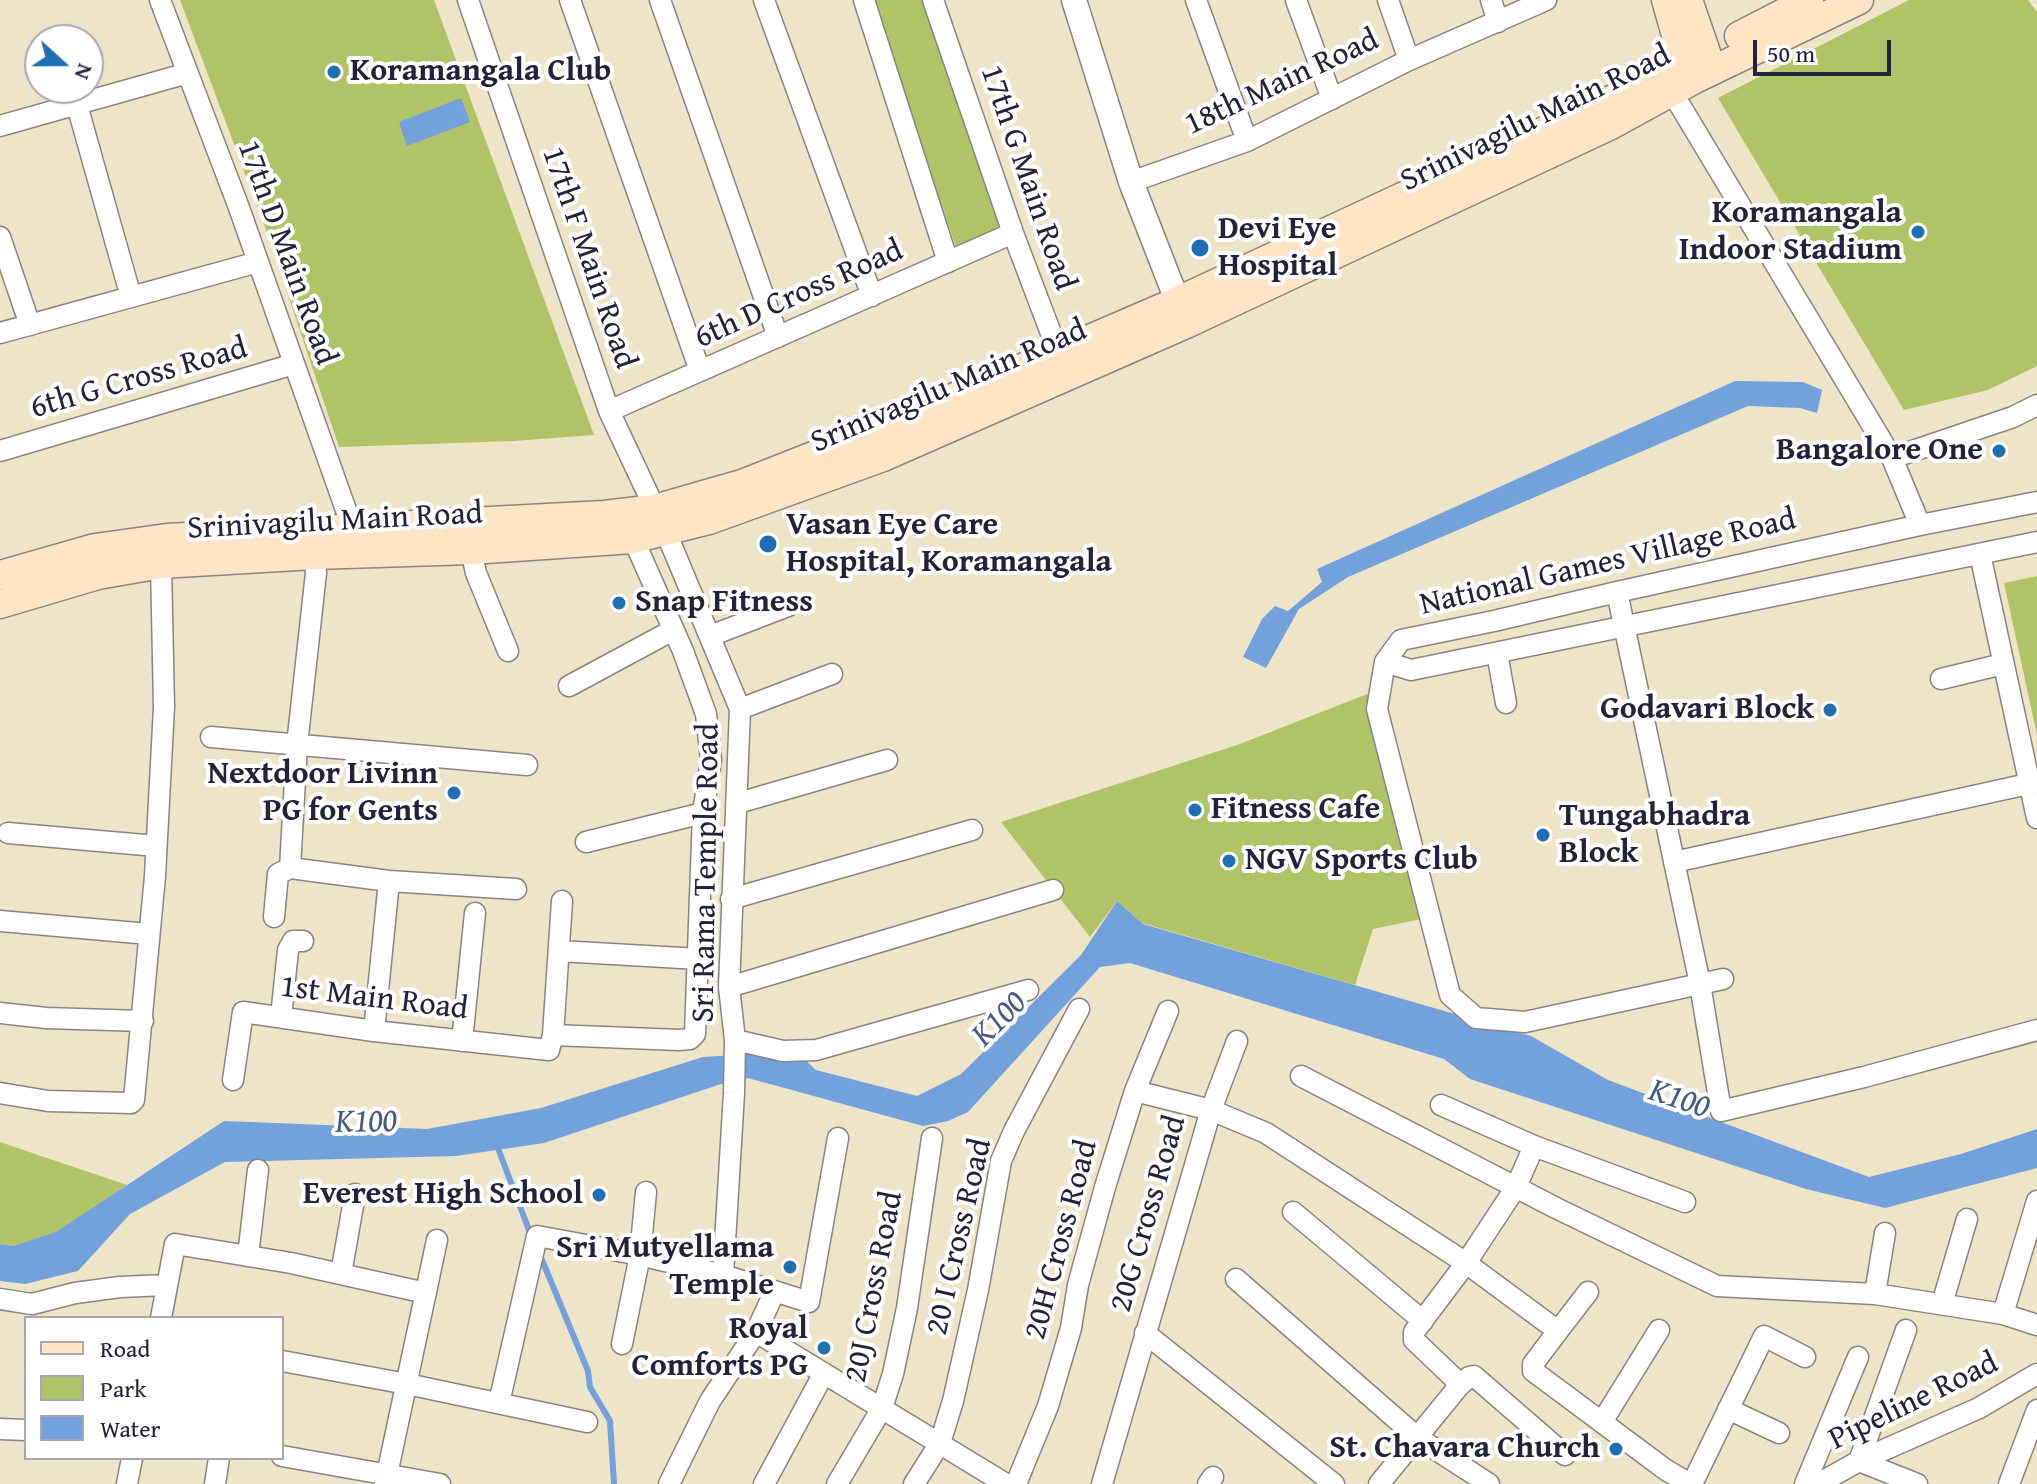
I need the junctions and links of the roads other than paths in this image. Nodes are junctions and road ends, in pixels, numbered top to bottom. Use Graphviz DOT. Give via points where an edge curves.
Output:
graph roads {
  1 [pos="160,0"];
  2 [pos="468,0"];
  3 [pos="570,0"];
  4 [pos="660,0"];
  5 [pos="764,0"];
  6 [pos="864,0"];
  7 [pos="933,0"];
  8 [pos="1074,0"];
  9 [pos="1196,0"];
  10 [pos="1296,0"];
  11 [pos="1388,0"];
  12 [pos="1491,0"];
  13 [pos="1546,0"];
  14 [pos="1666,0"];
  15 [pos="1688,0"];
  16 [pos="1809,0"];
  17 [pos="1859,0"];
  18 [pos="1498,22"];
  19 [pos="1409,60"];
  20 [pos="1689,72"];
  21 [pos="188,73"];
  22 [pos="1332,99"];
  23 [pos="77,105"];
  24 [pos="0,126"];
  25 [pos="1247,141"];
  26 [pos="1131,182"];
  27 [pos="1013,233"];
  28 [pos="0,237"];
  29 [pos="258,262"];
  30 [pos="948,262"];
  31 [pos="872,296"];
  32 [pos="131,297"];
  33 [pos="1182,312"];
  34 [pos="30,325"];
  35 [pos="0,333"];
  36 [pos="778,337"];
  37 [pos="294,364"];
  38 [pos="1063,364"];
  39 [pos="700,371"];
  40 [pos="2037,405"];
  41 [pos="609,411"];
  42 [pos="0,451"];
  43 [pos="1892,458"];
  44 [pos="2037,502"];
  45 [pos="622,512"];
  46 [pos="660,520"];
  47 [pos="1920,525"];
  48 [pos="352,527"];
  49 [pos="633,539"];
  50 [pos="2037,542"];
  51 [pos="471,550"];
  52 [pos="1980,554"];
  53 [pos="314,555"];
  54 [pos="161,564"];
  55 [pos="0,575"];
  56 [pos="1617,592"];
  57 [pos="0,604"];
  58 [pos="788,606"];
  59 [pos="1625,627"];
  60 [pos="673,630"];
  61 [pos="710,636"];
  62 [pos="508,651"];
  63 [pos="1497,653"];
  64 [pos="1385,662"];
  65 [pos="2003,664"];
  66 [pos="832,674"];
  67 [pos="1941,679"];
  68 [pos="569,686"];
  69 [pos="1506,703"];
  70 [pos="740,709"];
  71 [pos="211,737"];
  72 [pos="297,745"];
  73 [pos="887,760"];
  74 [pos="527,765"];
  75 [pos="2033,782"];
  76 [pos="738,803"];
  77 [pos="703,813"];
  78 [pos="2037,818"];
  79 [pos="972,830"];
  80 [pos="8,833"];
  81 [pos="586,842"];
  82 [pos="156,846"];
  83 [pos="1674,862"];
  84 [pos="290,868"];
  85 [pos="389,881"];
  86 [pos="516,889"];
  87 [pos="1053,890"];
  88 [pos="731,899"];
  89 [pos="562,901"];
  90 [pos="475,913"];
  91 [pos="274,917"];
  92 [pos="0,921"];
  93 [pos="149,934"];
  94 [pos="303,941"];
  95 [pos="559,951"];
  96 [pos="699,959"];
  97 [pos="1723,979"];
  98 [pos="1700,984"];
  99 [pos="729,987"];
  100 [pos="1028,990"];
  101 [pos="1079,1009"];
  102 [pos="1168,1011"];
  103 [pos="0,1013"];
  104 [pos="281,1017"];
  105 [pos="143,1021"];
  106 [pos="2037,1030"];
  107 [pos="374,1031"];
  108 [pos="553,1035"];
  109 [pos="462,1041"];
  110 [pos="1237,1041"];
  111 [pos="734,1047"];
  112 [pos="1301,1076"];
  113 [pos="233,1080"];
  114 [pos="1135,1091"];
  115 [pos="0,1093"];
  116 [pos="1441,1105"];
  117 [pos="1211,1110"];
  118 [pos="838,1138"];
  119 [pos="932,1138"];
  120 [pos="1534,1146"];
  121 [pos="258,1170"];
  122 [pos="1516,1187"];
  123 [pos="646,1192"];
  124 [pos="355,1194"];
  125 [pos="2037,1201"];
  126 [pos="1685,1202"];
  127 [pos="1293,1212"];
  128 [pos="1967,1219"];
  129 [pos="1885,1233"];
  130 [pos="437,1240"];
  131 [pos="640,1255"];
  132 [pos="248,1256"];
  133 [pos="1466,1263"];
  134 [pos="341,1274"];
  135 [pos="723,1275"];
  136 [pos="1236,1279"];
  137 [pos="166,1285"];
  138 [pos="1588,1292"];
  139 [pos="426,1293"];
  140 [pos="774,1293"];
  141 [pos="1875,1294"];
  142 [pos="0,1299"];
  143 [pos="1942,1304"];
  144 [pos="2003,1314"];
  145 [pos="161,1316"];
  146 [pos="1423,1321"];
  147 [pos="2037,1325"];
  148 [pos="1659,1330"];
  149 [pos="1906,1330"];
  150 [pos="1558,1331"];
  151 [pos="756,1332"];
  152 [pos="1145,1333"];
  153 [pos="622,1344"];
  154 [pos="1805,1357"];
  155 [pos="1858,1357"];
  156 [pos="284,1361"];
  157 [pos="824,1373"];
  158 [pos="2037,1374"];
  159 [pos="407,1384"];
  160 [pos="1459,1386"];
  161 [pos="499,1403"];
  162 [pos="882,1408"];
  163 [pos="1728,1409"];
  164 [pos="2037,1410"];
  165 [pos="587,1422"];
  166 [pos="1602,1422"];
  167 [pos="0,1429"];
  168 [pos="24,1430"];
  169 [pos="1779,1433"];
  170 [pos="1418,1438"];
  171 [pos="940,1443"];
  172 [pos="1565,1455"];
  173 [pos="284,1456"];
  174 [pos="132,1460"];
  175 [pos="219,1460"];
  176 [pos="1852,1471"];
  177 [pos="387,1479"];
  178 [pos="127,1484"];
  179 [pos="215,1484"];
  180 [pos="440,1484"];
  181 [pos="669,1484"];
  182 [pos="764,1484"];
  183 [pos="837,1484"];
  184 [pos="914,1484"];
  185 [pos="1006,1484"];
  186 [pos="1016,1484"];
  187 [pos="1102,1484"];
  188 [pos="1334,1484"];
  189 [pos="1379,1484"];
  190 [pos="1489,1484"];
  191 [pos="1691,1484"];
  192 [pos="1805,1484"];
  193 [pos="1818,1484"];
  194 [pos="1917,1484"];
  195 [pos="2009,1484"];
  1 -- 21 [label="street, 17th D Main Road"];
  2 -- 41 [label="street, 17th F Main Road"];
  3 -- 39 [label="street"];
  4 -- 36 [label="street"];
  5 -- 31 [label="street"];
  6 -- 30 [label="street"];
  7 -- 27 [label="street, 17th G Main Road"];
  8 -- 26 [label="street"];
  9 -- 25 [label="street"];
  10 -- 22 [label="street"];
  11 -- 19 [label="street"];
  12 -- 18 [label="street"];
  13 -- 18 [label="street, 18th Main Road"];
  14 -- 20 [label="main road"];
  15 -- 20 [label="main road"];
  16 -- 20 [label="main road, Srinivagilu Main Road"];
  17 -- 20 [label="main road, Srinivagilu Main Road"];
  18 -- 19 [label="street, 18th Main Road"];
  19 -- 22 [label="street, 18th Main Road"];
  20 -- 33 [label="main road, Srinivagilu Main Road"];
  20 -- 43 [label="street"];
  21 -- 23 [label="street"];
  21 -- 29 [label="street, 17th D Main Road"];
  22 -- 25 [label="street, 18th Main Road"];
  23 -- 24 [label="street"];
  23 -- 32 [label="street"];
  25 -- 26 [label="street, 18th Main Road"];
  26 -- 33 [label="street"];
  27 -- 30 [label="street, 6th D Cross Road"];
  27 -- 38 [label="street, 17th G Main Road"];
  28 -- 34 [label="street"];
  29 -- 32 [label="street"];
  29 -- 37 [label="street, 17th D Main Road"];
  30 -- 31 [label="street, 6th D Cross Road"];
  31 -- 36 [label="street, 6th D Cross Road"];
  32 -- 34 [label="street"];
  33 -- 38 [label="main road, Srinivagilu Main Road"];
  34 -- 35 [label="street"];
  36 -- 39 [label="street, 6th D Cross Road"];
  37 -- 42 [label="street, 6th G Cross Road"];
  37 -- 48 [label="street, 17th D Main Road"];
  38 -- 46 [label="main road, Srinivagilu Main Road" via="864,436"];
  39 -- 41 [label="street, 6th D Cross Road"];
  40 -- 43 [label="street"];
  41 -- 46 [label="street, 17th F Main Road"];
  43 -- 47 [label="street"];
  44 -- 47 [label="street, National Games Village Road"];
  45 -- 46 [label="main road, Srinivagilu Main Road"];
  45 -- 48 [label="main road, Srinivagilu Main Road"];
  45 -- 49 [label="street"];
  46 -- 49 [label="main road, Srinivagilu Main Road"];
  46 -- 61 [label="street, Sri Rama Temple Road"];
  47 -- 56 [label="street, National Games Village Road"];
  48 -- 55 [label="main road, Srinivagilu Main Road" via="167,538 95,548"];
  49 -- 51 [label="main road, Srinivagilu Main Road"];
  49 -- 60 [label="street"];
  50 -- 52 [label="street, National Games Village Road"];
  51 -- 53 [label="main road, Srinivagilu Main Road"];
  51 -- 62 [label="street"];
  52 -- 59 [label="street, National Games Village Road"];
  52 -- 65 [label="street"];
  53 -- 54 [label="main road, Srinivagilu Main Road"];
  53 -- 72 [label="street"];
  54 -- 57 [label="main road, Srinivagilu Main Road" via="98,575"];
  54 -- 82 [label="street" via="164,707"];
  56 -- 59 [label="street"];
  56 -- 64 [label="street, National Games Village Road" via="1401,640"];
  58 -- 61 [label="street"];
  59 -- 63 [label="street, National Games Village Road"];
  59 -- 83 [label="street"];
  60 -- 68 [label="street"];
  60 -- 77 [label="street" via="706,714 711,760"];
  61 -- 70 [label="street, Sri Rama Temple Road"];
  63 -- 64 [label="street, National Games Village Road" via="1411,670"];
  63 -- 69 [label="street"];
  64 -- 98 [label="street" via="1377,709 1450,995 1476,1018 1525,1022"];
  65 -- 67 [label="street"];
  65 -- 75 [label="street"];
  66 -- 70 [label="street"];
  70 -- 76 [label="street, Sri Rama Temple Road"];
  71 -- 72 [label="street"];
  72 -- 74 [label="street"];
  72 -- 84 [label="street"];
  73 -- 76 [label="street"];
  75 -- 78 [label="street"];
  75 -- 83 [label="street"];
  76 -- 88 [label="street, Sri Rama Temple Road"];
  77 -- 81 [label="street"];
  77 -- 96 [label="street"];
  79 -- 88 [label="street"];
  80 -- 82 [label="street"];
  82 -- 93 [label="street"];
  83 -- 98 [label="street"];
  84 -- 85 [label="street"];
  84 -- 91 [label="street" via="278,874"];
  85 -- 86 [label="street"];
  85 -- 107 [label="street"];
  87 -- 99 [label="street"];
  88 -- 99 [label="street, Sri Rama Temple Road"];
  89 -- 95 [label="street"];
  90 -- 109 [label="street"];
  92 -- 93 [label="street"];
  93 -- 105 [label="street"];
  94 -- 104 [label="street" via="293,941 288,950"];
  95 -- 96 [label="street"];
  95 -- 108 [label="street"];
  96 -- 108 [label="street" via="695,1034 690,1039"];
  97 -- 98 [label="street"];
  98 -- 106 [label="street" via="1721,1111"];
  99 -- 111 [label="street, Sri Rama Temple Road"];
  100 -- 111 [label="street" via="816,1050"];
  101 -- 171 [label="street, 20 I Cross Road" via="1001,1161 970,1328"];
  102 -- 114 [label="street, 20H Cross Road"];
  103 -- 105 [label="street"];
  104 -- 107 [label="street, 1st Main Road"];
  104 -- 113 [label="street, 1st Main Road" via="243,1012"];
  105 -- 115 [label="street" via="131,1103 48,1101"];
  107 -- 109 [label="street, 1st Main Road"];
  108 -- 109 [label="street, 1st Main Road" via="548,1050"];
  110 -- 117 [label="street"];
  111 -- 135 [label="street, Sri Rama Temple Road"];
  112 -- 122 [label="street"];
  114 -- 117 [label="street"];
  114 -- 186 [label="street, 20H Cross Road" via="1048,1406"];
  116 -- 120 [label="street"];
  117 -- 133 [label="street, 20G Cross Road" via="1266,1133"];
  117 -- 152 [label="street, 20G Cross Road"];
  118 -- 140 [label="street" via="809,1302"];
  119 -- 162 [label="street, 20J Cross Road" via="907,1308"];
  120 -- 122 [label="street"];
  120 -- 126 [label="street"];
  121 -- 132 [label="street"];
  122 -- 133 [label="street"];
  122 -- 141 [label="street" via="1717,1286"];
  123 -- 131 [label="street"];
  124 -- 134 [label="street"];
  125 -- 144 [label="street"];
  127 -- 146 [label="street"];
  128 -- 143 [label="street"];
  129 -- 141 [label="street"];
  130 -- 139 [label="street"];
  131 -- 135 [label="street"];
  131 -- 153 [label="street"];
  131 -- 161 [label="street" via="537,1236"];
  132 -- 134 [label="street"];
  132 -- 137 [label="street" via="175,1244"];
  133 -- 146 [label="street"];
  133 -- 150 [label="street, 20G Cross Road"];
  134 -- 139 [label="street"];
  135 -- 140 [label="street"];
  136 -- 170 [label="street"];
  137 -- 142 [label="street" via="90,1291 32,1304"];
  137 -- 145 [label="street"];
  138 -- 150 [label="street"];
  139 -- 159 [label="street"];
  140 -- 151 [label="street"];
  141 -- 143 [label="street"];
  143 -- 144 [label="street"];
  144 -- 147 [label="street"];
  146 -- 160 [label="street" via="1414,1340"];
  148 -- 166 [label="street"];
  149 -- 176 [label="street"];
  150 -- 166 [label="street" via="1533,1371"];
  151 -- 157 [label="street"];
  151 -- 181 [label="street" via="710,1401"];
  152 -- 187 [label="street, 20G Cross Road"];
  152 -- 188 [label="street"];
  154 -- 163 [label="street" via="1764,1336"];
  155 -- 192 [label="street"];
  156 -- 159 [label="street"];
  157 -- 162 [label="street"];
  157 -- 182 [label="street"];
  158 -- 176 [label="street, Pipeline Road"];
  159 -- 161 [label="street"];
  159 -- 177 [label="street"];
  160 -- 170 [label="street"];
  160 -- 172 [label="street" via="1474,1376"];
  161 -- 165 [label="street"];
  162 -- 171 [label="street"];
  162 -- 183 [label="street, 20J Cross Road"];
  163 -- 169 [label="street"];
  163 -- 191 [label="street"];
  164 -- 195 [label="street"];
  166 -- 191 [label="street"];
  167 -- 168 [label="street"];
  170 -- 189 [label="street"];
  170 -- 190 [label="street"];
  171 -- 184 [label="street, 20 I Cross Road"];
  171 -- 185 [label="street"];
  173 -- 177 [label="street"];
  174 -- 178 [label="street"];
  175 -- 179 [label="street"];
  176 -- 193 [label="street, Pipeline Road"];
  176 -- 194 [label="street"];
  177 -- 180 [label="street"];
}
